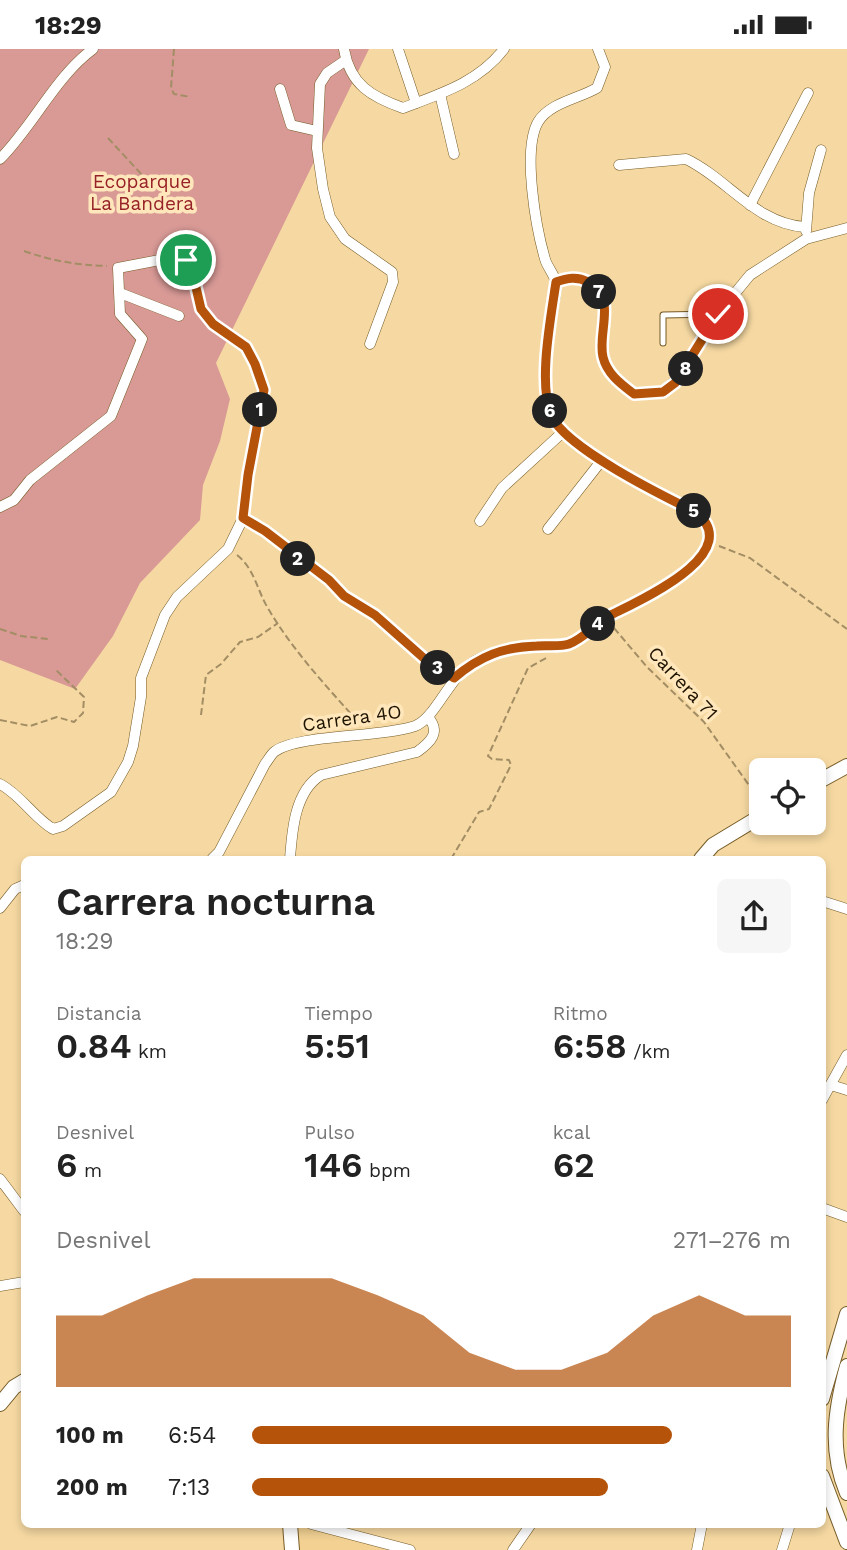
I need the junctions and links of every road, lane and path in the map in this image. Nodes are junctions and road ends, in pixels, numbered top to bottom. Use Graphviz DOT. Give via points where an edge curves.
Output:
graph roads {
  1 [pos="93,49"];
  2 [pos="174,49"];
  3 [pos="344,49"];
  4 [pos="398,49"];
  5 [pos="504,49"];
  6 [pos="598,49"];
  7 [pos="346,60"];
  8 [pos="280,89"];
  9 [pos="807,93"];
  10 [pos="440,94"];
  11 [pos="191,97"];
  12 [pos="416,103"];
  13 [pos="317,131"];
  14 [pos="107,138"];
  15 [pos="821,149"];
  16 [pos="454,154"];
  17 [pos="0,159"];
  18 [pos="619,165"];
  19 [pos="155,189"];
  20 [pos="750,205"];
  21 [pos="805,227"];
  22 [pos="847,228"];
  23 [pos="806,239"];
  24 [pos="24,251"];
  25 [pos="122,266"];
  26 [pos="556,282"];
  27 [pos="120,293"];
  28 [pos="718,314"];
  29 [pos="179,316"];
  30 [pos="663,343"];
  31 [pos="370,344"];
  32 [pos="563,432"];
  33 [pos="602,460"];
  34 [pos="0,507"];
  35 [pos="243,518"];
  36 [pos="480,521"];
  37 [pos="548,529"];
  38 [pos="709,542"];
  39 [pos="228,549"];
  40 [pos="606,618"];
  41 [pos="278,623"];
  42 [pos="0,629"];
  43 [pos="847,629"];
  44 [pos="48,639"];
  45 [pos="550,656"];
  46 [pos="56,670"];
  47 [pos="454,678"];
  48 [pos="201,715"];
  49 [pos="428,717"];
  50 [pos="0,720"];
  51 [pos="370,736"];
  52 [pos="847,765"];
  53 [pos="826,777"];
  54 [pos="0,784"];
  55 [pos="749,786"];
  56 [pos="749,823"];
  57 [pos="214,856"];
  58 [pos="290,856"];
  59 [pos="454,856"];
  60 [pos="704,856"];
  61 [pos="21,886"];
  62 [pos="826,902"];
  63 [pos="0,908"];
  64 [pos="847,909"];
  65 [pos="847,1055"];
  66 [pos="831,1085"];
  67 [pos="847,1090"];
  68 [pos="826,1093"];
  69 [pos="0,1179"];
  70 [pos="21,1207"];
  71 [pos="826,1209"];
  72 [pos="847,1217"];
  73 [pos="21,1282"];
  74 [pos="0,1286"];
  75 [pos="847,1314"];
  76 [pos="847,1366"];
  77 [pos="21,1383"];
  78 [pos="826,1385"];
  79 [pos="842,1401"];
  80 [pos="0,1405"];
  81 [pos="826,1487"];
  82 [pos="847,1493"];
  83 [pos="290,1528"];
  84 [pos="324,1528"];
  85 [pos="528,1528"];
  86 [pos="701,1528"];
  87 [pos="789,1528"];
  88 [pos="847,1542"];
  89 [pos="382,1546"];
  90 [pos="292,1550"];
  91 [pos="410,1550"];
  92 [pos="513,1550"];
  93 [pos="697,1550"];
  94 [pos="782,1550"];
  1 -- 17 [label="street" via="74,65"];
  2 -- 11 [label="path" via="171,88 174,94"];
  3 -- 7 [label="street"];
  4 -- 12 [label="street"];
  5 -- 10 [label="street" via="472,78"];
  6 -- 26 [label="street" via="605,67 597,88 545,113 533,137 531,184 545,261"];
  7 -- 12 [label="street" via="365,89 377,98 403,108"];
  7 -- 13 [label="street" via="320,84"];
  8 -- 13 [label="street" via="291,125"];
  9 -- 20 [label="street"];
  10 -- 12 [label="street"];
  10 -- 16 [label="street"];
  13 -- 31 [label="street" via="330,217 345,239 392,272 393,282"];
  14 -- 19 [label="path"];
  15 -- 21 [label="street"];
  18 -- 20 [label="street" via="686,159"];
  20 -- 21 [label="street" via="789,226"];
  21 -- 23 [label="street"];
  22 -- 23 [label="street"];
  23 -- 28 [label="street" via="750,275"];
  24 -- 25 [label="path" via="60,264"];
  25 -- 27 [label="street" via="117,272"];
  25 -- 35 [label="street" via="180,256 186,260 201,309 213,324 246,347 255,364 264,390"];
  26 -- 28 [label="street" via="579,278 600,293 605,307 602,355 613,377 634,394 663,392 675,383"];
  26 -- 32 [label="street" via="547,349 547,393 551,415"];
  27 -- 29 [label="street"];
  27 -- 34 [label="street" via="120,314 142,339 115,409 96,430 30,480 14,500"];
  28 -- 30 [label="lane" via="663,315"];
  32 -- 33 [label="street"];
  32 -- 36 [label="street" via="502,488"];
  33 -- 37 [label="street"];
  33 -- 38 [label="street" via="696,512 706,521"];
  35 -- 39 [label="street"];
  35 -- 47 [label="path"];
  38 -- 40 [label="street, Carrera 4O" via="690,569"];
  38 -- 43 [label="path" via="750,558"];
  39 -- 41 [label="path" via="248,564"];
  39 -- 54 [label="street" via="177,597 165,615 141,678 130,754 111,792 53,829"];
  40 -- 47 [label="street, Carrera 4O" via="569,644 497,651"];
  40 -- 55 [label="path, Carrera 71" via="647,667 704,722"];
  41 -- 48 [label="path" via="258,637 240,642 206,675"];
  41 -- 51 [label="path" via="307,665"];
  42 -- 44 [label="path"];
  45 -- 59 [label="path" via="528,668 520,683 488,756 509,760 511,765 489,809 479,812"];
  46 -- 50 [label="path" via="84,697 83,713 74,722 57,717 30,726"];
  47 -- 49 [label="street, Carrera 4O"];
  49 -- 51 [label="street, Carrera 4O" via="418,725"];
  49 -- 58 [label="street" via="435,725 434,735 417,752 321,775 309,782 302,794"];
  51 -- 57 [label="street, Carrera 4O" via="296,744 274,752"];
  52 -- 53 [label="street"];
  56 -- 60 [label="street"];
  61 -- 63 [label="street"];
  62 -- 64 [label="street"];
  65 -- 66 [label="street"];
  66 -- 67 [label="street"];
  66 -- 68 [label="street"];
  69 -- 70 [label="street"];
  71 -- 72 [label="street"];
  73 -- 74 [label="street"];
  75 -- 78 [label="street"];
  76 -- 79 [label="street"];
  77 -- 80 [label="street"];
  79 -- 82 [label="street" via="834,1433 837,1470"];
  81 -- 88 [label="street"];
  83 -- 90 [label="street"];
  84 -- 89 [label="street"];
  85 -- 92 [label="street"];
  86 -- 93 [label="street"];
  87 -- 94 [label="street"];
  89 -- 91 [label="street"];
}
